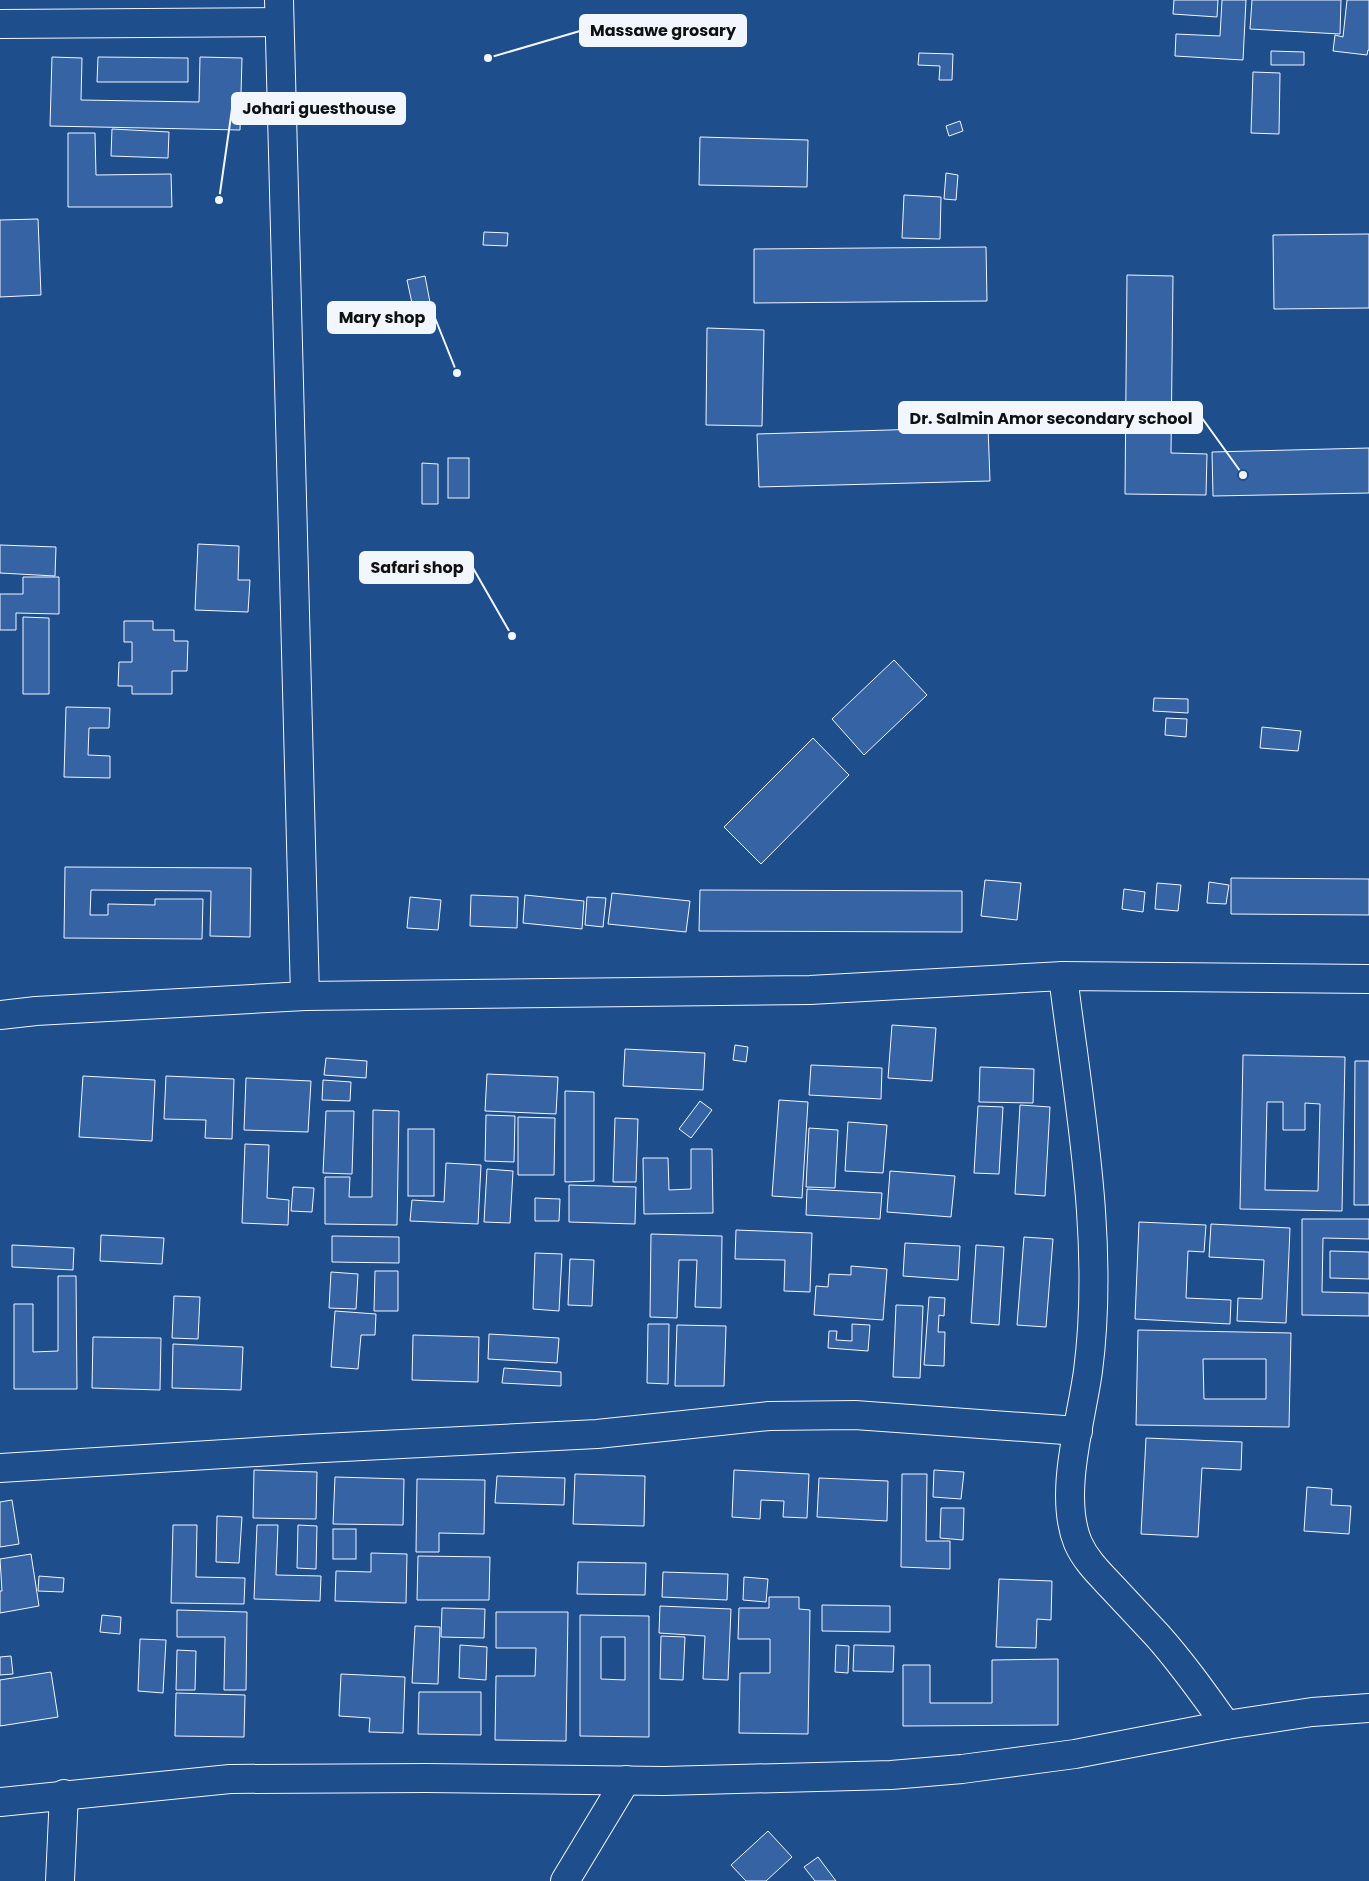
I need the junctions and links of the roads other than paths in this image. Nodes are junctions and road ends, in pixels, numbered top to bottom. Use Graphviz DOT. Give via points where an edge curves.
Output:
graph roads {
  1 [pos="279,11"];
  2 [pos="0,24"];
  3 [pos="1063,976"];
  4 [pos="1369,979"];
  5 [pos="305,996"];
  6 [pos="0,1015"];
  7 [pos="1078,1430"];
  8 [pos="0,1468"];
  9 [pos="1369,1708"];
  10 [pos="1226,1725"];
  11 [pos="626,1780"];
  12 [pos="64,1794"];
  13 [pos="0,1802"];
  14 [pos="60,1881"];
  15 [pos="565,1881"];
  1 -- 2 [label="street"];
  1 -- 5 [label="street"];
  3 -- 4 [label="street"];
  3 -- 5 [label="street" via="810,990"];
  3 -- 7 [label="street" via="1093,1232 1094,1294 1088,1371"];
  5 -- 6 [label="street"];
  7 -- 8 [label="street" via="855,1415 769,1416 597,1434"];
  7 -- 10 [label="street" via="1070,1500 1078,1544 1090,1564 1192,1677"];
  9 -- 10 [label="street" via="1312,1712"];
  10 -- 11 [label="street" via="1074,1754 962,1769 891,1775"];
  11 -- 12 [label="street" via="230,1779"];
  11 -- 15 [label="street"];
  12 -- 13 [label="street"];
  12 -- 14 [label="street"];
}
